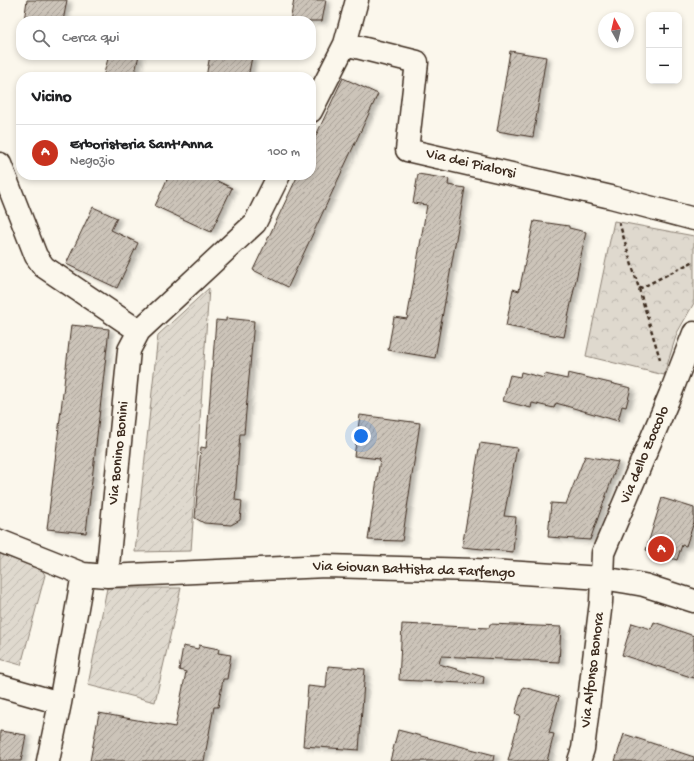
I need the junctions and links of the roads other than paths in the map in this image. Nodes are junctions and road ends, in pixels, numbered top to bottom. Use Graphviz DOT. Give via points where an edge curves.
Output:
graph roads {
  1 [pos="357,0"];
  2 [pos="344,44"];
  3 [pos="316,101"];
  4 [pos="0,164"];
  5 [pos="276,180"];
  6 [pos="694,219"];
  7 [pos="139,331"];
  8 [pos="694,333"];
  9 [pos="0,541"];
  10 [pos="82,574"];
  11 [pos="106,576"];
  12 [pos="602,578"];
  13 [pos="694,601"];
  14 [pos="0,686"];
  15 [pos="60,703"];
  16 [pos="48,761"];
  17 [pos="579,761"];
  1 -- 2 [label="street"];
  2 -- 3 [label="street"];
  2 -- 6 [label="street, Via dei Pialorsi" via="417,62 407,150"];
  4 -- 7 [label="street" via="36,256 44,267"];
  5 -- 7 [label="street, Via Bonino Bonini" via="255,223"];
  7 -- 11 [label="street, Via Bonino Bonini" via="129,350"];
  8 -- 12 [label="street, Via dello Zoccolo" via="603,553"];
  9 -- 10 [label="street, Via Giovan Battista da Farfengo"];
  10 -- 11 [label="street, Via Giovan Battista da Farfengo"];
  10 -- 15 [label="street"];
  11 -- 12 [label="street, Via Giovan Battista da Farfengo" via="352,565"];
  12 -- 13 [label="street, Via Giovan Battista da Farfengo" via="644,585"];
  12 -- 17 [label="street, Via Alfonso Bonora" via="583,749"];
  14 -- 15 [label="street"];
  15 -- 16 [label="street"];
}
